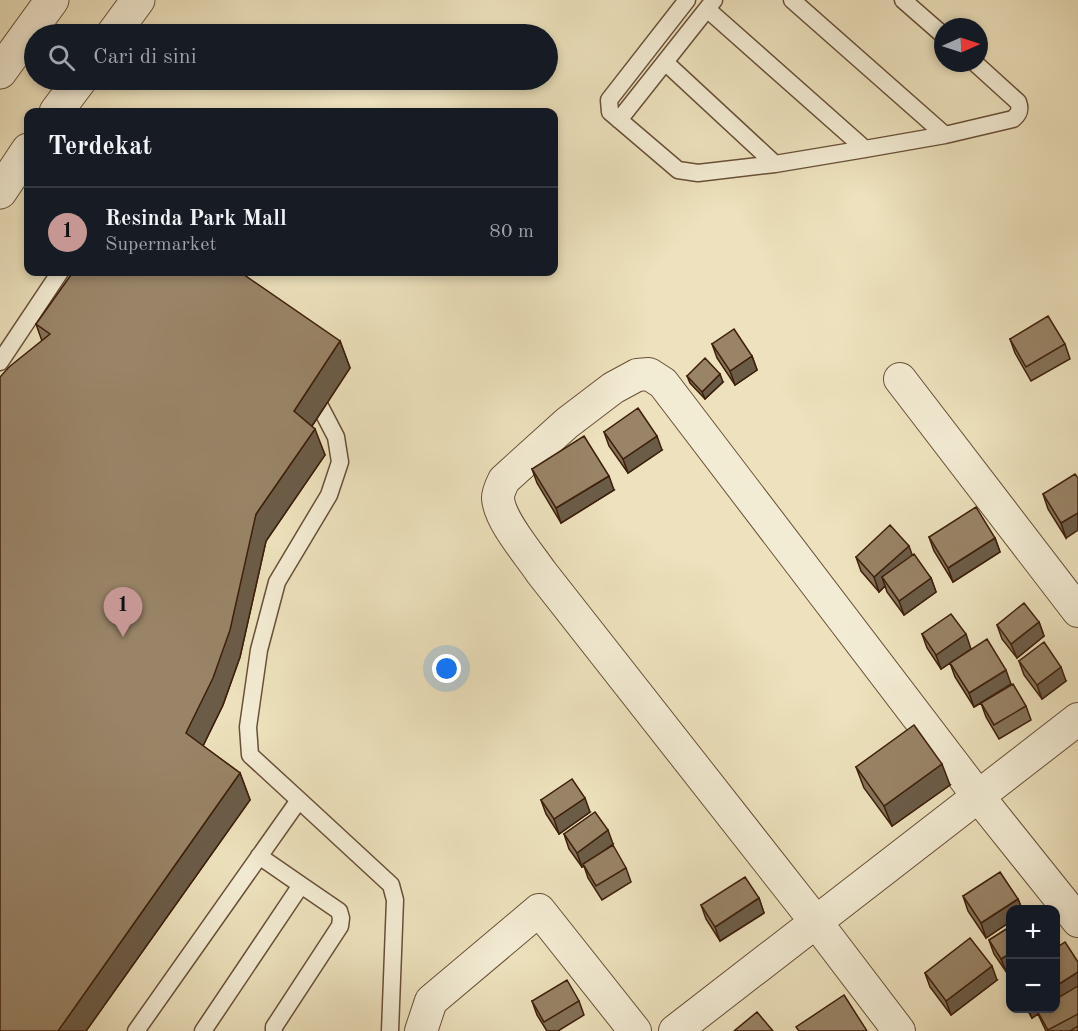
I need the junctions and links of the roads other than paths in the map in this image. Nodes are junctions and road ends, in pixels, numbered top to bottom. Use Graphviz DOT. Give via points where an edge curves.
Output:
graph roads {
  1 [pos="52,0"];
  2 [pos="138,0"];
  3 [pos="687,0"];
  4 [pos="792,0"];
  5 [pos="903,0"];
  6 [pos="710,4"];
  7 [pos="35,24"];
  8 [pos="120,24"];
  9 [pos="934,27"];
  10 [pos="24,39"];
  11 [pos="665,62"];
  12 [pos="0,72"];
  13 [pos="985,72"];
  14 [pos="72,90"];
  15 [pos="59,108"];
  16 [pos="619,120"];
  17 [pos="945,135"];
  18 [pos="865,149"];
  19 [pos="24,156"];
  20 [pos="775,164"];
  21 [pos="0,192"];
  22 [pos="57,276"];
  23 [pos="0,362"];
  24 [pos="305,378"];
  25 [pos="900,379"];
  26 [pos="1078,611"];
  27 [pos="1078,719"];
  28 [pos="978,796"];
  29 [pos="299,800"];
  30 [pos="259,856"];
  31 [pos="301,885"];
  32 [pos="1078,921"];
  33 [pos="816,922"];
  34 [pos="136,1031"];
  35 [pos="203,1031"];
  36 [pos="274,1031"];
  37 [pos="390,1031"];
  38 [pos="421,1031"];
  39 [pos="635,1031"];
  40 [pos="675,1031"];
  41 [pos="899,1031"];
  1 -- 7 [label="street"];
  2 -- 8 [label="street"];
  3 -- 16 [label="lane" via="609,100 610,112"];
  4 -- 17 [label="lane"];
  5 -- 9 [label="lane"];
  6 -- 11 [label="lane"];
  6 -- 18 [label="lane"];
  10 -- 12 [label="street"];
  11 -- 16 [label="lane"];
  11 -- 20 [label="lane"];
  13 -- 17 [label="lane" via="1018,102 1018,114 1013,119"];
  14 -- 15 [label="street"];
  16 -- 20 [label="lane" via="678,170 699,173"];
  17 -- 18 [label="lane"];
  18 -- 20 [label="lane"];
  19 -- 21 [label="street"];
  22 -- 23 [label="lane"];
  24 -- 29 [label="lane" via="336,437 340,462 329,495 277,582 259,650 248,727 250,755"];
  25 -- 26 [label="street"];
  27 -- 28 [label="street"];
  28 -- 32 [label="street"];
  28 -- 33 [label="street"];
  28 -- 33 [label="street" via="663,383 649,374 637,375 567,423 504,480 498,501 504,518"];
  29 -- 30 [label="lane"];
  29 -- 37 [label="lane" via="391,885 395,900"];
  30 -- 31 [label="lane"];
  30 -- 34 [label="lane"];
  31 -- 35 [label="lane"];
  31 -- 36 [label="lane" via="339,911 340,926"];
  33 -- 40 [label="street"];
  33 -- 41 [label="street"];
  38 -- 39 [label="street" via="431,1001 539,910"];
}
